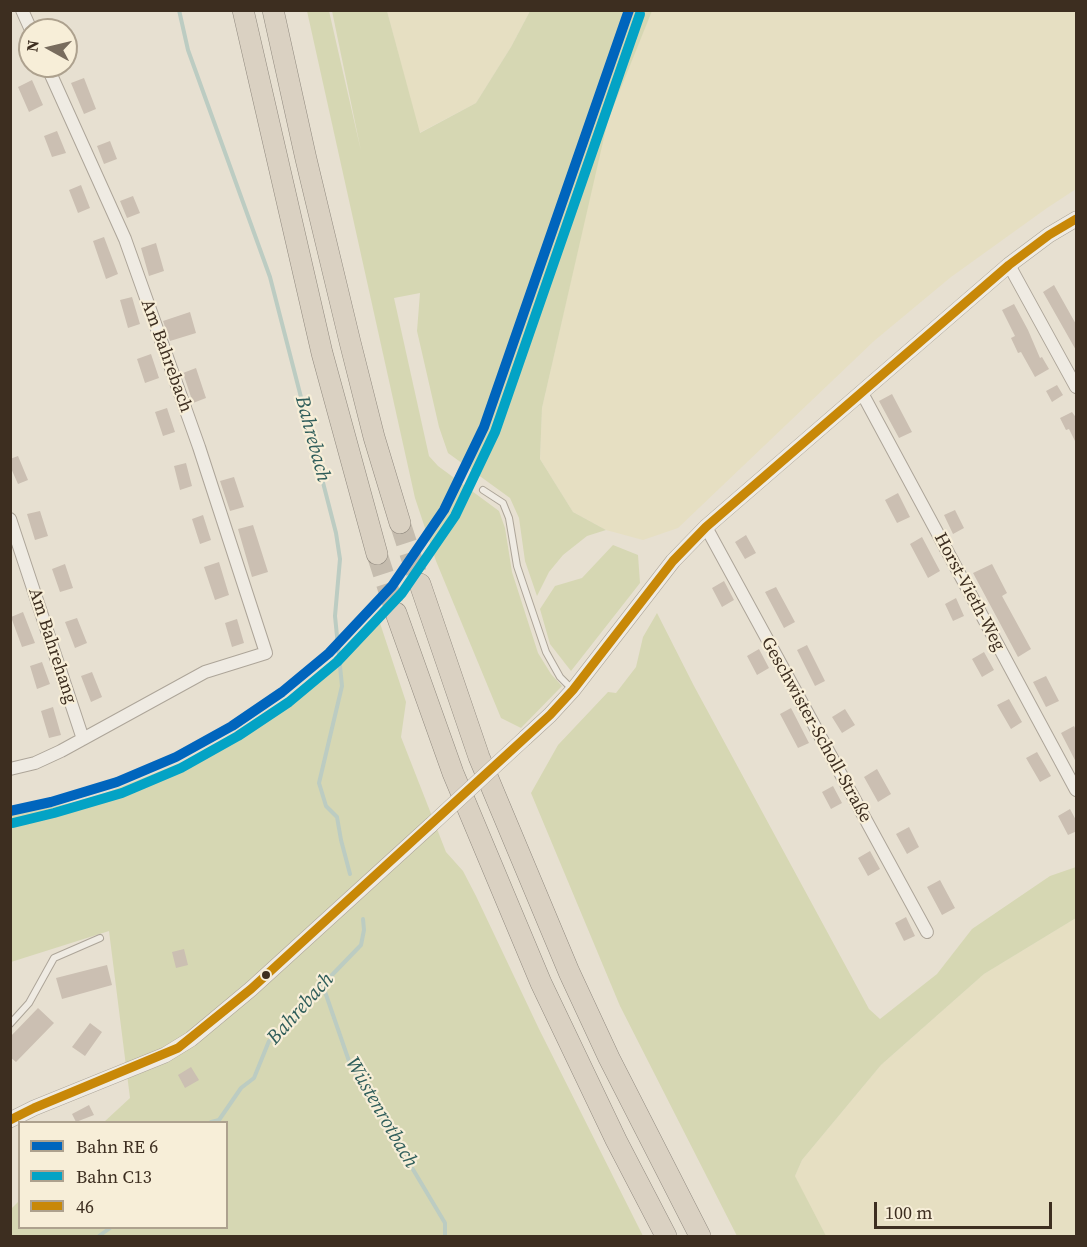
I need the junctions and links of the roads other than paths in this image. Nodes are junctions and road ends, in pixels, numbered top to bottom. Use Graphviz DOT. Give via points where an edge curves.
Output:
graph roads {
  1 [pos="243,10"];
  2 [pos="273,10"];
  3 [pos="52,78"];
  4 [pos="1077,219"];
  5 [pos="1009,265"];
  6 [pos="1077,387"];
  7 [pos="862,393"];
  8 [pos="483,490"];
  9 [pos="10,519"];
  10 [pos="400,523"];
  11 [pos="706,527"];
  12 [pos="377,554"];
  13 [pos="420,584"];
  14 [pos="396,613"];
  15 [pos="573,690"];
  16 [pos="83,739"];
  17 [pos="10,769"];
  18 [pos="1077,790"];
  19 [pos="927,932"];
  20 [pos="100,938"];
  21 [pos="10,1024"];
  22 [pos="10,1120"];
  23 [pos="666,1236"];
  24 [pos="700,1236"];
  1 -- 12 [label="highway" via="322,353"];
  2 -- 10 [label="highway" via="350,342"];
  3 -- 16 [label="street, Am Bahrebach" via="125,239 266,653 205,672"];
  4 -- 5 [label="street"];
  5 -- 6 [label="street"];
  5 -- 7 [label="street"];
  7 -- 11 [label="street"];
  7 -- 18 [label="street, Horst-Vieth-Weg"];
  8 -- 15 [label="lane" via="504,503 517,566 546,652 560,677"];
  9 -- 16 [label="street, Am Bahrehang"];
  11 -- 15 [label="street" via="673,561"];
  11 -- 19 [label="street, Geschwister-Scholl-Straße"];
  13 -- 24 [label="highway" via="479,756 569,972"];
  14 -- 23 [label="highway" via="453,773 541,983"];
  15 -- 22 [label="street, bridge" via="431,825 191,1039 165,1055"];
  16 -- 17 [label="street" via="35,763"];
  20 -- 21 [label="lane" via="54,958 29,1003"];
}
